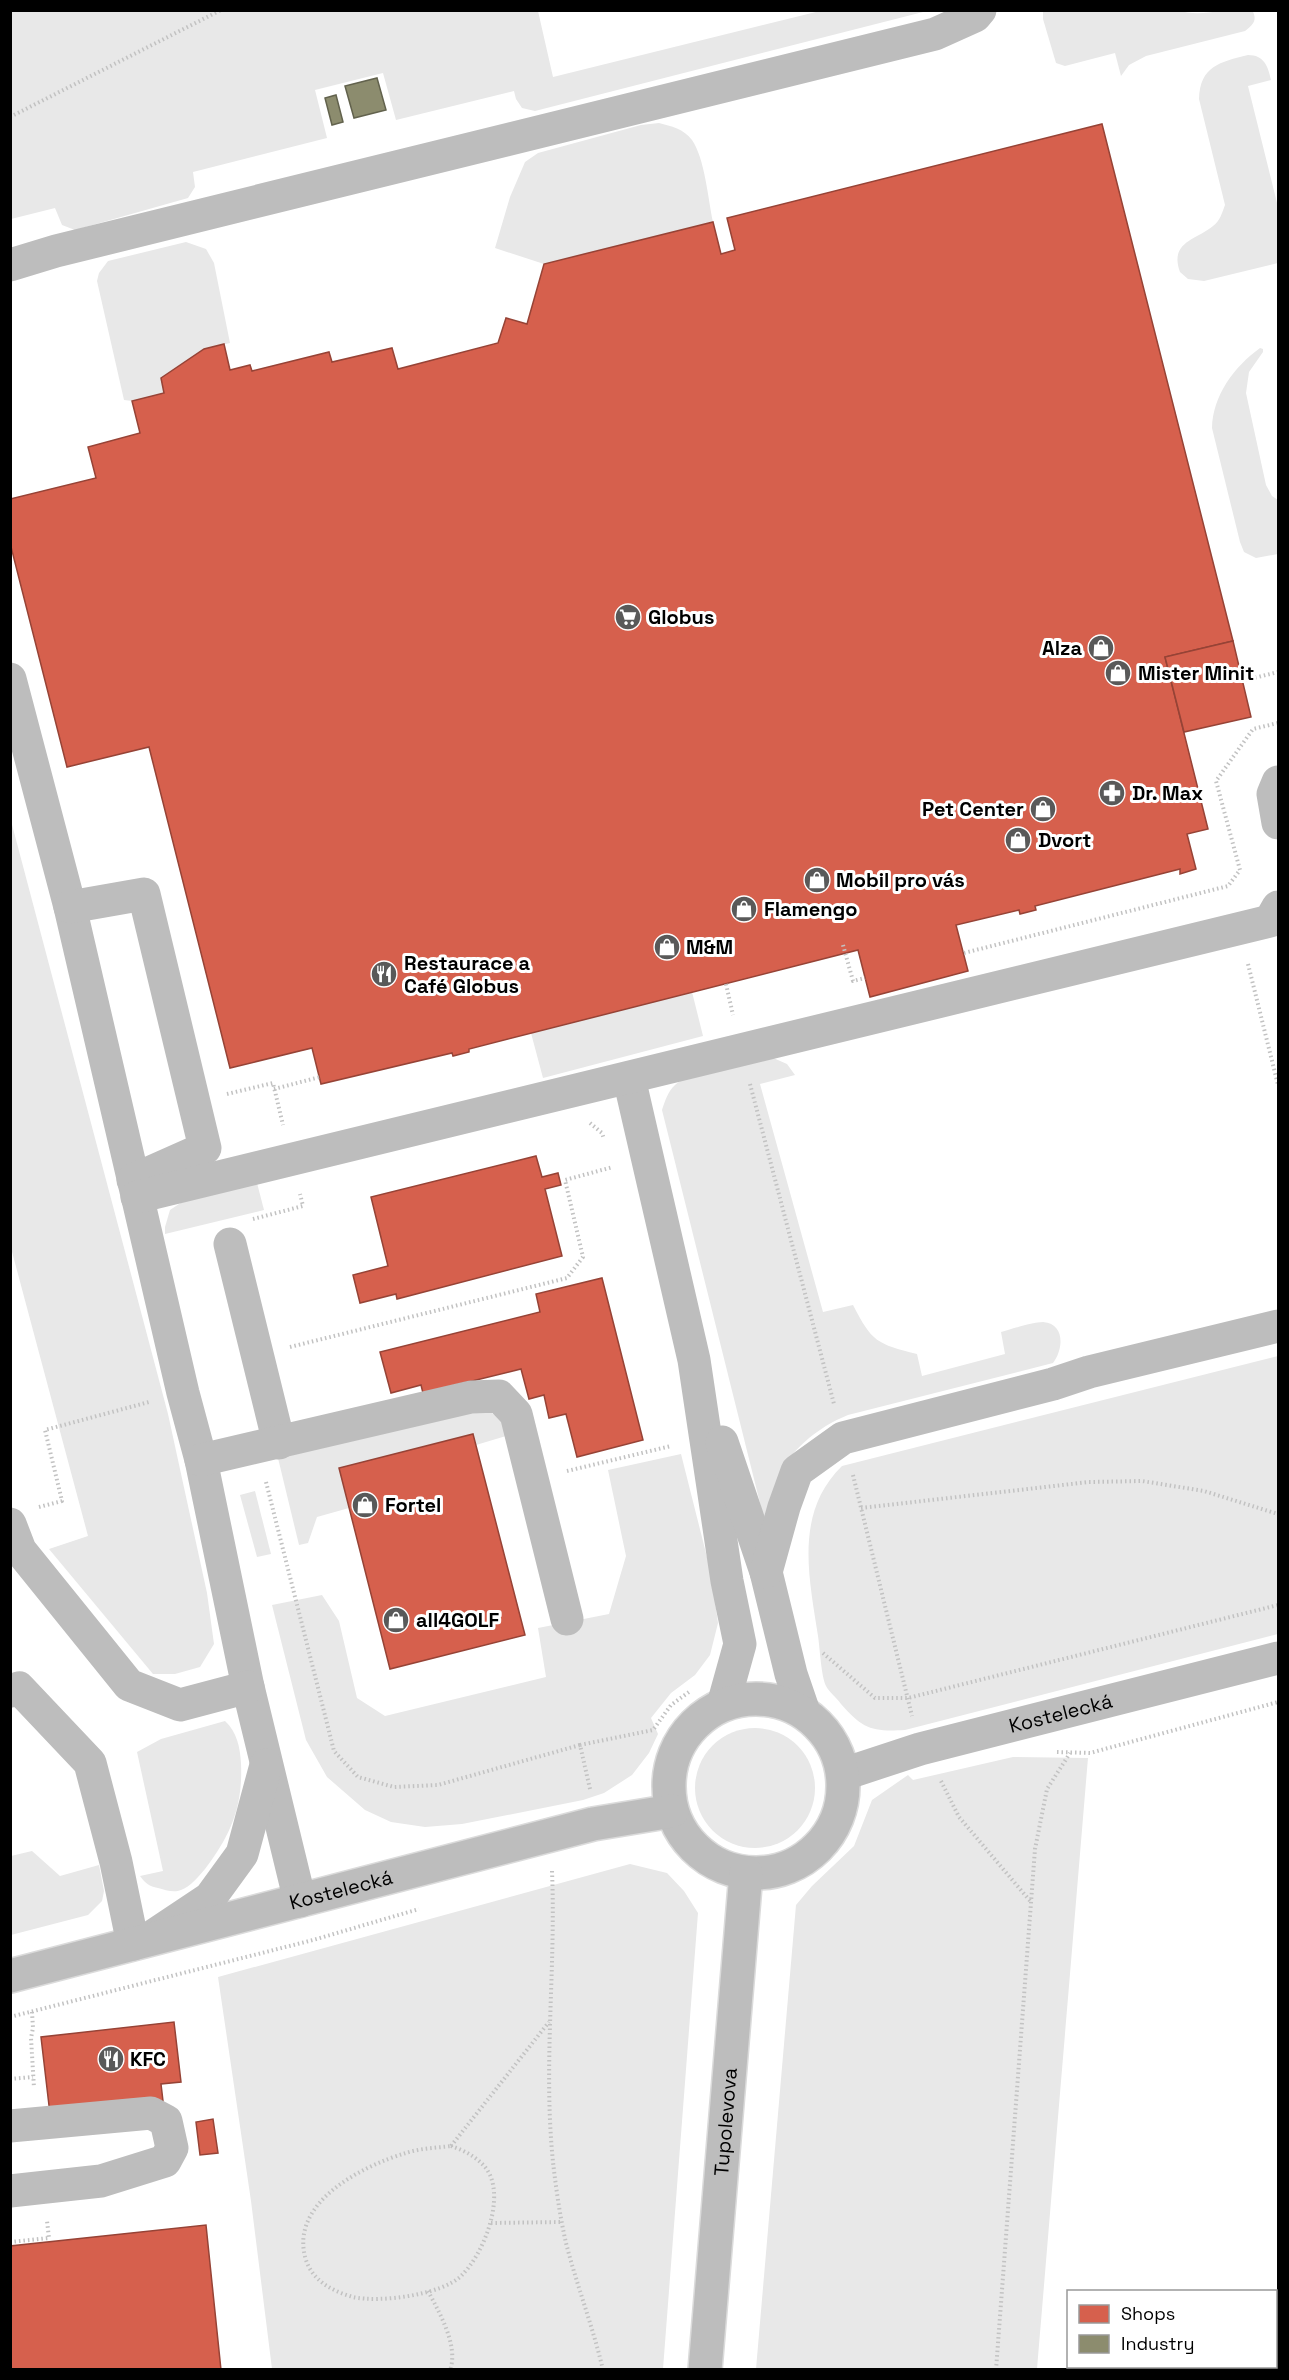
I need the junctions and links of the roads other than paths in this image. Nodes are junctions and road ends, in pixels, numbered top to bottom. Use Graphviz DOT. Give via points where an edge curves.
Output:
graph roads {
  1 [pos="980,10"];
  2 [pos="10,265"];
  3 [pos="10,679"];
  4 [pos="1278,782"];
  5 [pos="1278,823"];
  6 [pos="1278,907"];
  7 [pos="70,908"];
  8 [pos="629,1078"];
  9 [pos="135,1188"];
  10 [pos="230,1244"];
  11 [pos="1278,1326"];
  12 [pos="694,1360"];
  13 [pos="268,1446"];
  14 [pos="201,1460"];
  15 [pos="14,1542"];
  16 [pos="766,1572"];
  17 [pos="567,1619"];
  18 [pos="1278,1658"];
  19 [pos="248,1687"];
  20 [pos="10,1690"];
  21 [pos="723,1705"];
  22 [pos="804,1712"];
  23 [pos="267,1763"];
  24 [pos="844,1774"];
  25 [pos="672,1811"];
  26 [pos="746,1873"];
  27 [pos="300,1901"];
  28 [pos="139,1942"];
  29 [pos="10,1976"];
  30 [pos="10,2126"];
  31 [pos="10,2191"];
  32 [pos="705,2370"];
  1 -- 2 [label="main road" via="935,34"];
  3 -- 7 [label="main road"];
  4 -- 5 [label="main road" via="1273,794"];
  6 -- 8 [label="main road" via="1270,921"];
  7 -- 9 [label="main road"];
  7 -- 9 [label="main road" via="144,894 205,1148"];
  8 -- 9 [label="main road" via="291,1159"];
  8 -- 12 [label="main road"];
  9 -- 14 [label="main road"];
  10 -- 13 [label="main road" via="258,1355"];
  11 -- 16 [label="main road" via="843,1438 797,1472"];
  12 -- 16 [label="main road"];
  12 -- 21 [label="main road" via="740,1644"];
  13 -- 14 [label="main road"];
  13 -- 17 [label="main road" via="471,1397 498,1396 516,1414"];
  14 -- 19 [label="main road"];
  15 -- 19 [label="main road" via="129,1685 180,1705"];
  16 -- 22 [label="main road"];
  18 -- 24 [label="main road, Kostelecká" via="920,1749"];
  19 -- 23 [label="main road"];
  20 -- 28 [label="main road" via="19,1688 90,1763"];
  21 -- 22 [label="main road" via="765,1699"];
  21 -- 25 [label="main road" via="692,1726 675,1752 669,1780"];
  22 -- 24 [label="main road" via="822,1727 836,1749"];
  23 -- 27 [label="main road"];
  23 -- 28 [label="main road" via="242,1854 210,1899"];
  24 -- 26 [label="main road" via="843,1804 832,1831 812,1854 783,1870"];
  25 -- 26 [label="main road" via="679,1827 702,1855 718,1865"];
  25 -- 27 [label="main road, Kostelecká" via="593,1824"];
  26 -- 32 [label="main road, Tupolevova"];
  27 -- 28 [label="main road, Kostelecká"];
  28 -- 29 [label="main road, Kostelecká"];
  30 -- 31 [label="main road" via="151,2113 166,2121 172,2148 165,2162 110,2179"];
}
